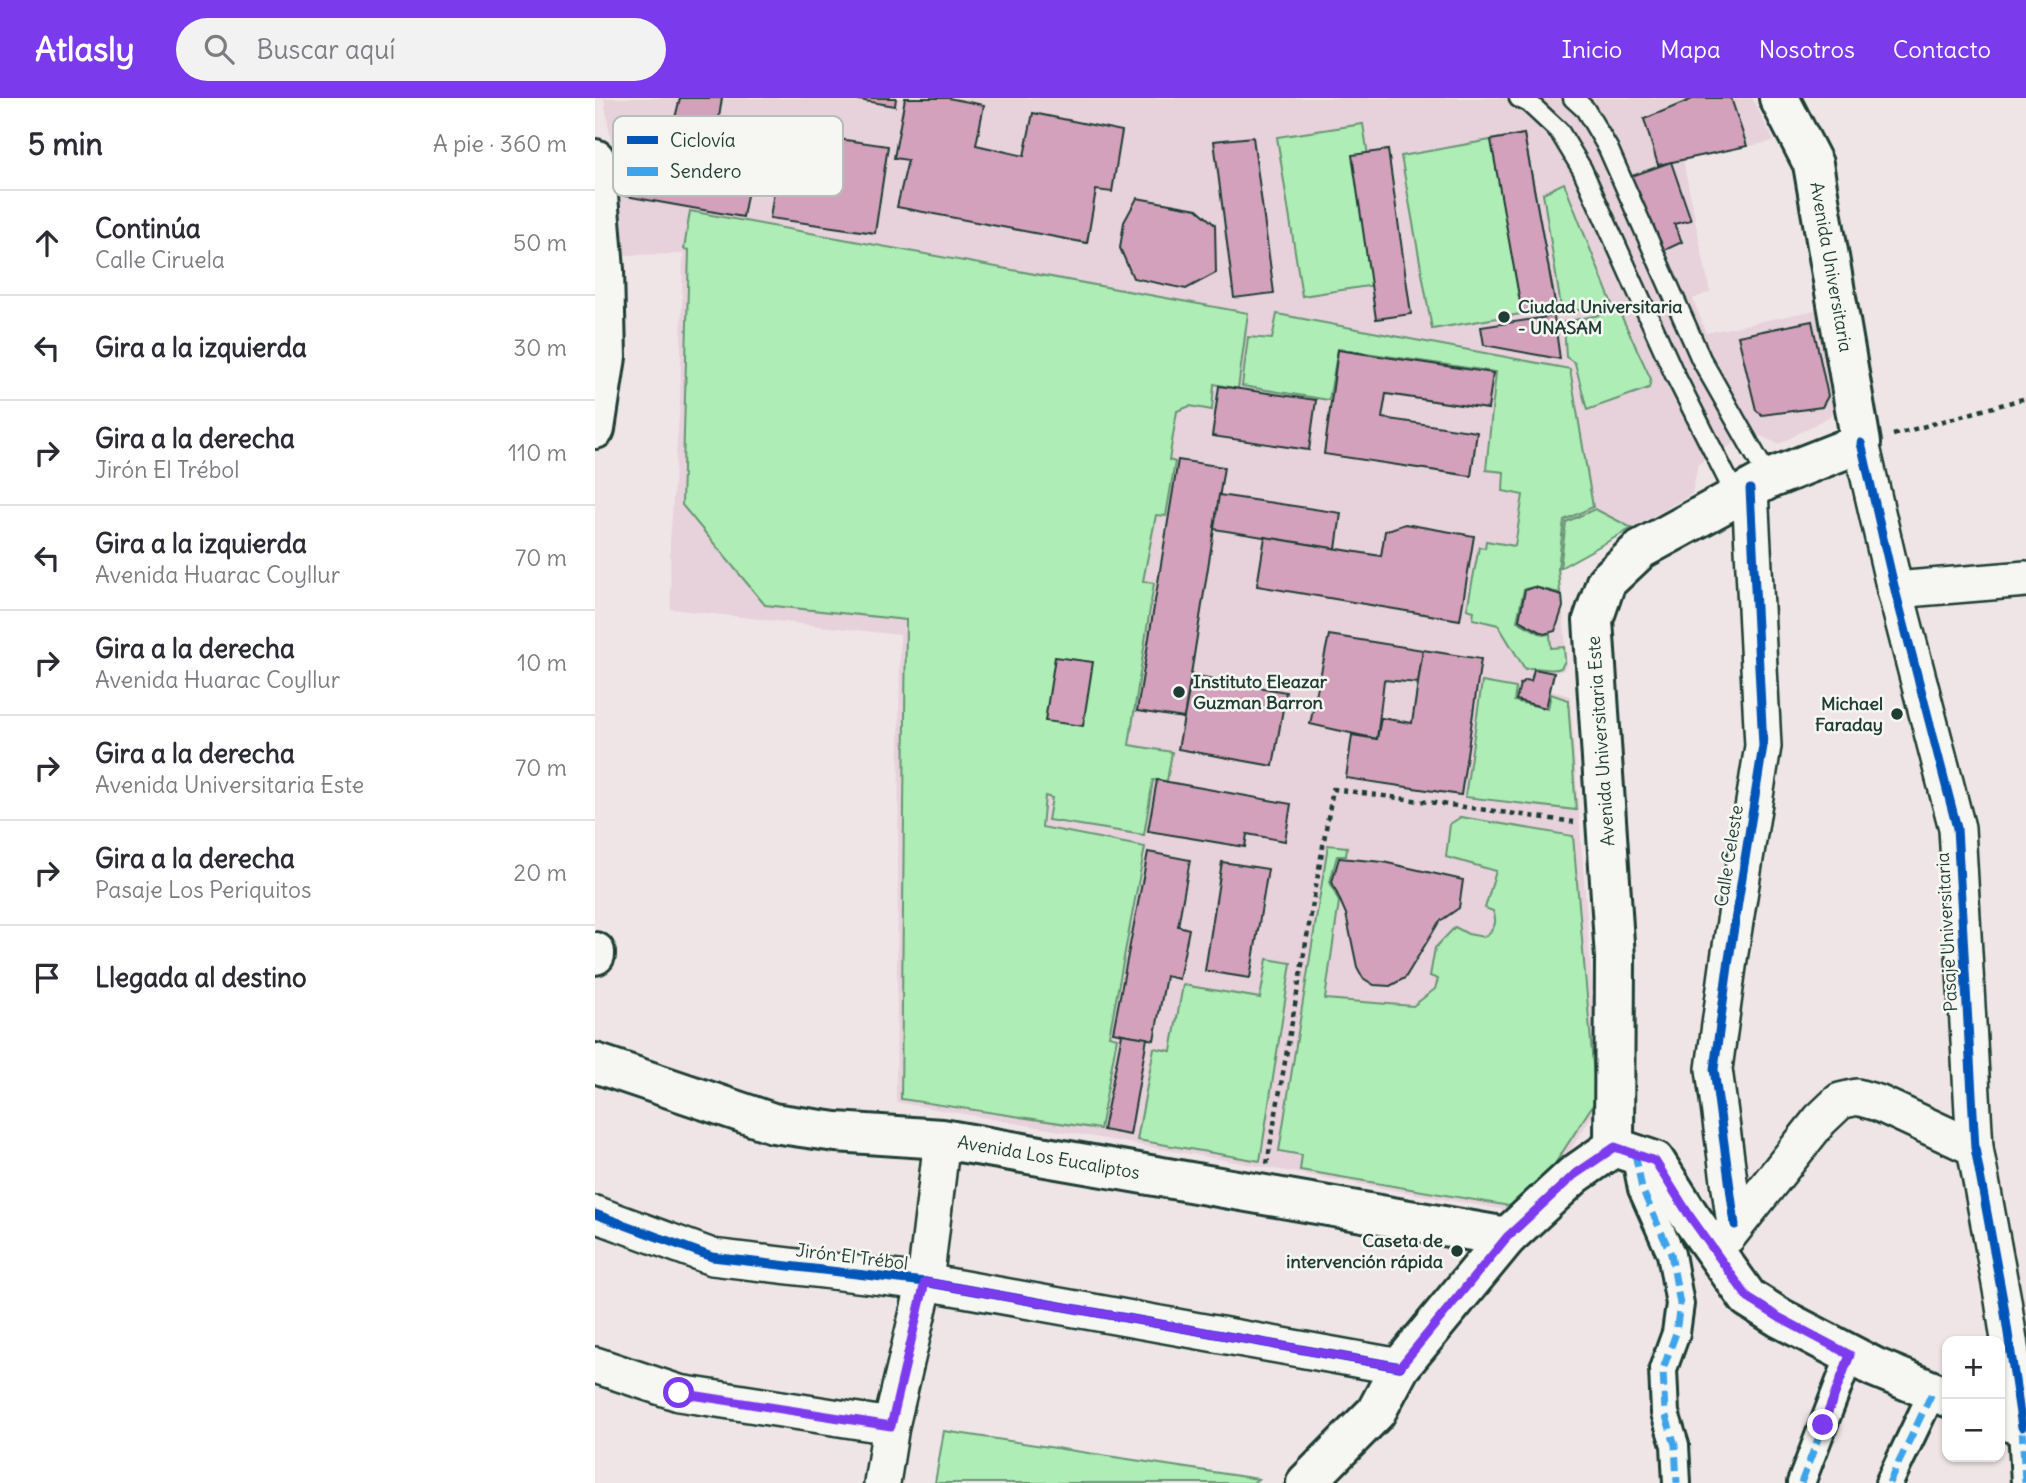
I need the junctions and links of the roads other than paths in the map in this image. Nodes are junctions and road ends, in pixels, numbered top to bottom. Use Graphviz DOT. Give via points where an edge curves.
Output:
graph roads {
  1 [pos="1518,98"];
  2 [pos="1573,98"];
  3 [pos="1779,98"];
  4 [pos="595,159"];
  5 [pos="600,357"];
  6 [pos="595,429"];
  7 [pos="1861,443"];
  8 [pos="1752,488"];
  9 [pos="2026,579"];
  10 [pos="1895,590"];
  11 [pos="595,1063"];
  12 [pos="943,1139"];
  13 [pos="1975,1148"];
  14 [pos="1635,1154"];
  15 [pos="595,1214"];
  16 [pos="1507,1237"];
  17 [pos="1726,1239"];
  18 [pos="925,1282"];
  19 [pos="1850,1355"];
  20 [pos="595,1365"];
  21 [pos="1400,1367"];
  22 [pos="1940,1394"];
  23 [pos="2016,1424"];
  24 [pos="891,1426"];
  25 [pos="882,1483"];
  26 [pos="1305,1483"];
  27 [pos="1677,1483"];
  28 [pos="1801,1483"];
  29 [pos="1889,1483"];
  30 [pos="2025,1483"];
  1 -- 8 [label="lane" via="1559,131 1582,169 1674,373"];
  2 -- 8 [label="lane" via="1585,109 1608,148"];
  3 -- 7 [label="main road, Avenida Universitaria" via="1813,164"];
  4 -- 5 [label="main road" via="604,270"];
  5 -- 6 [label="main road"];
  7 -- 8 [label="main road, Avenida Universitaria Este"];
  7 -- 10 [label="street, Pasaje Universitaria"];
  8 -- 14 [label="main road, Avenida Universitaria Este" via="1641,549 1606,582 1593,620 1615,958 1613,1110"];
  8 -- 17 [label="street, Calle Celeste" via="1763,746 1714,1069"];
  9 -- 10 [label="street"];
  10 -- 13 [label="street, Pasaje Universitaria" via="1957,828"];
  11 -- 12 [label="main road, Avenida Los Eucaliptos" via="773,1123"];
  12 -- 16 [label="main road, Avenida Los Eucaliptos"];
  12 -- 18 [label="street"];
  13 -- 17 [label="street" via="1878,1103 1857,1097 1840,1101 1819,1120"];
  13 -- 23 [label="street, Pasaje Universitaria" via="2003,1300"];
  14 -- 16 [label="main road" via="1574,1175"];
  14 -- 17 [label="main road"];
  14 -- 27 [label="street" via="1642,1189 1671,1254 1680,1304 1663,1369"];
  15 -- 18 [label="street, Jirón El Trébol" via="712,1256"];
  16 -- 21 [label="main road"];
  17 -- 19 [label="main road" via="1748,1298"];
  18 -- 21 [label="street, Jirón El Trébol"];
  18 -- 24 [label="street"];
  19 -- 22 [label="main road"];
  19 -- 28 [label="street"];
  20 -- 24 [label="street" via="679,1393"];
  21 -- 26 [label="main road" via="1376,1412"];
  22 -- 29 [label="street"];
  23 -- 30 [label="street"];
  24 -- 25 [label="street"];
}
